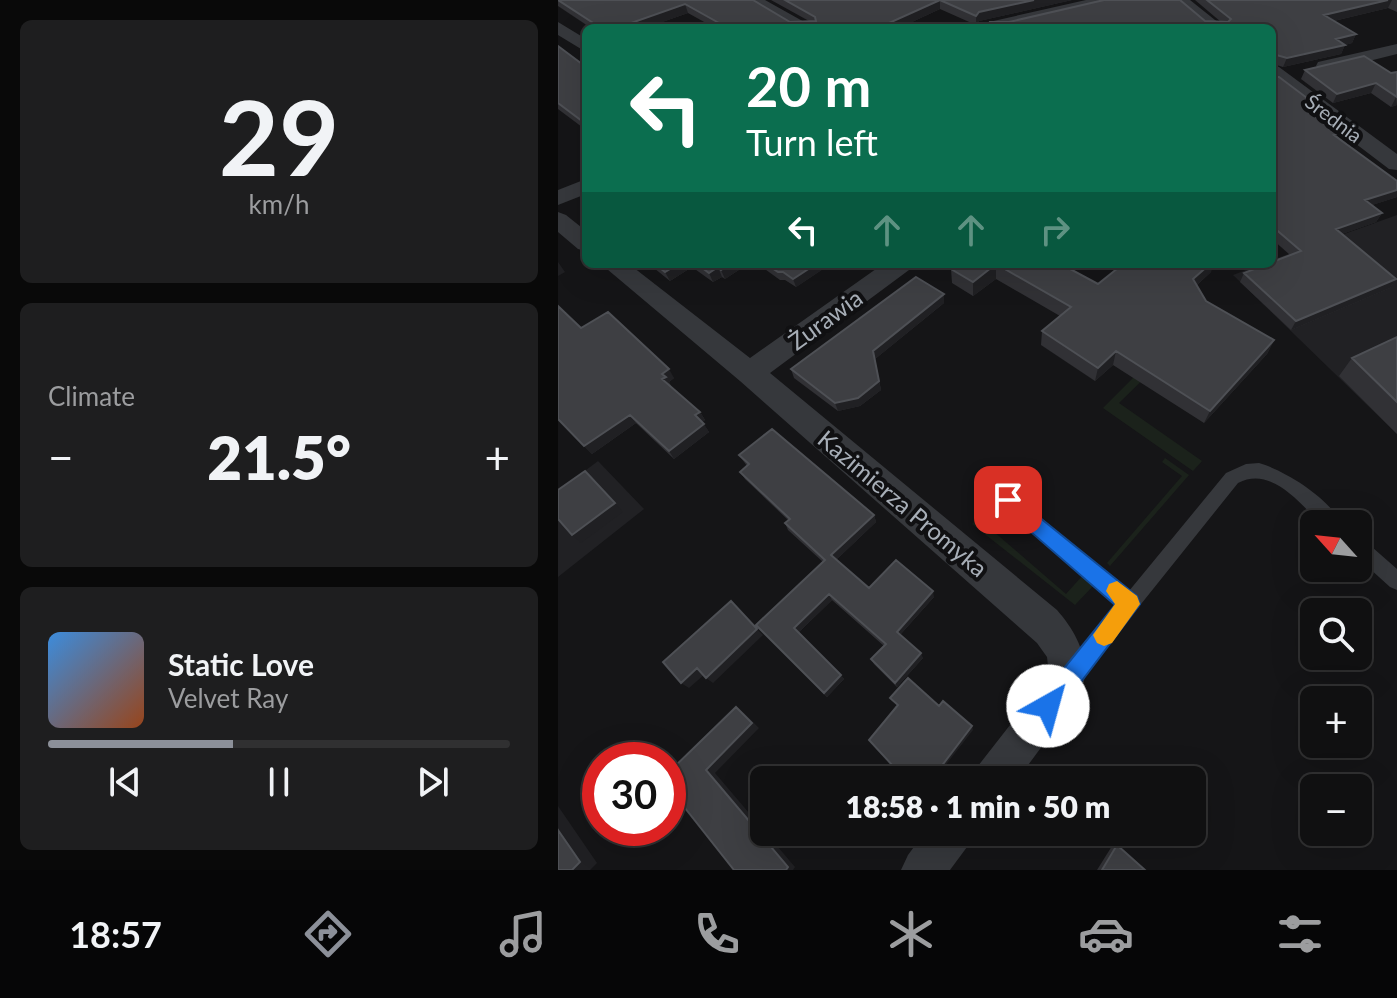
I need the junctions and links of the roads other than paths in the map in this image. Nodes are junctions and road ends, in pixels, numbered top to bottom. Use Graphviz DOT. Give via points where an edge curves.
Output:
graph roads {
  1 [pos="752,0"];
  2 [pos="1108,0"];
  3 [pos="1180,0"];
  4 [pos="798,24"];
  5 [pos="1003,24"];
  6 [pos="1211,24"];
  7 [pos="558,27"];
  8 [pos="582,44"];
  9 [pos="1397,49"];
  10 [pos="1276,75"];
  11 [pos="1276,76"];
  12 [pos="1397,164"];
  13 [pos="582,188"];
  14 [pos="558,198"];
  15 [pos="558,220"];
  16 [pos="582,240"];
  17 [pos="618,268"];
  18 [pos="894,268"];
  19 [pos="750,373"];
  20 [pos="1008,500"];
  21 [pos="1317,510"];
  22 [pos="1372,559"];
  23 [pos="1397,581"];
  24 [pos="1130,604"];
  25 [pos="1067,682"];
  26 [pos="1003,766"];
  27 [pos="941,846"];
  28 [pos="923,870"];
  1 -- 4 [label="street"];
  2 -- 5 [label="street"];
  3 -- 6 [label="street"];
  7 -- 8 [label="street"];
  9 -- 10 [label="street"];
  11 -- 12 [label="street, Średnia"];
  13 -- 14 [label="street"];
  15 -- 16 [label="street"];
  17 -- 19 [label="street, Kazimierza Promyka"];
  18 -- 19 [label="street, Żurawia"];
  19 -- 25 [label="street, Kazimierza Promyka" via="1044,623 1065,651"];
  20 -- 24 [label="lane"];
  21 -- 24 [label="lane" via="1269,472 1242,470"];
  22 -- 23 [label="lane"];
  24 -- 25 [label="lane"];
  25 -- 26 [label="street"];
  27 -- 28 [label="street"];
}
